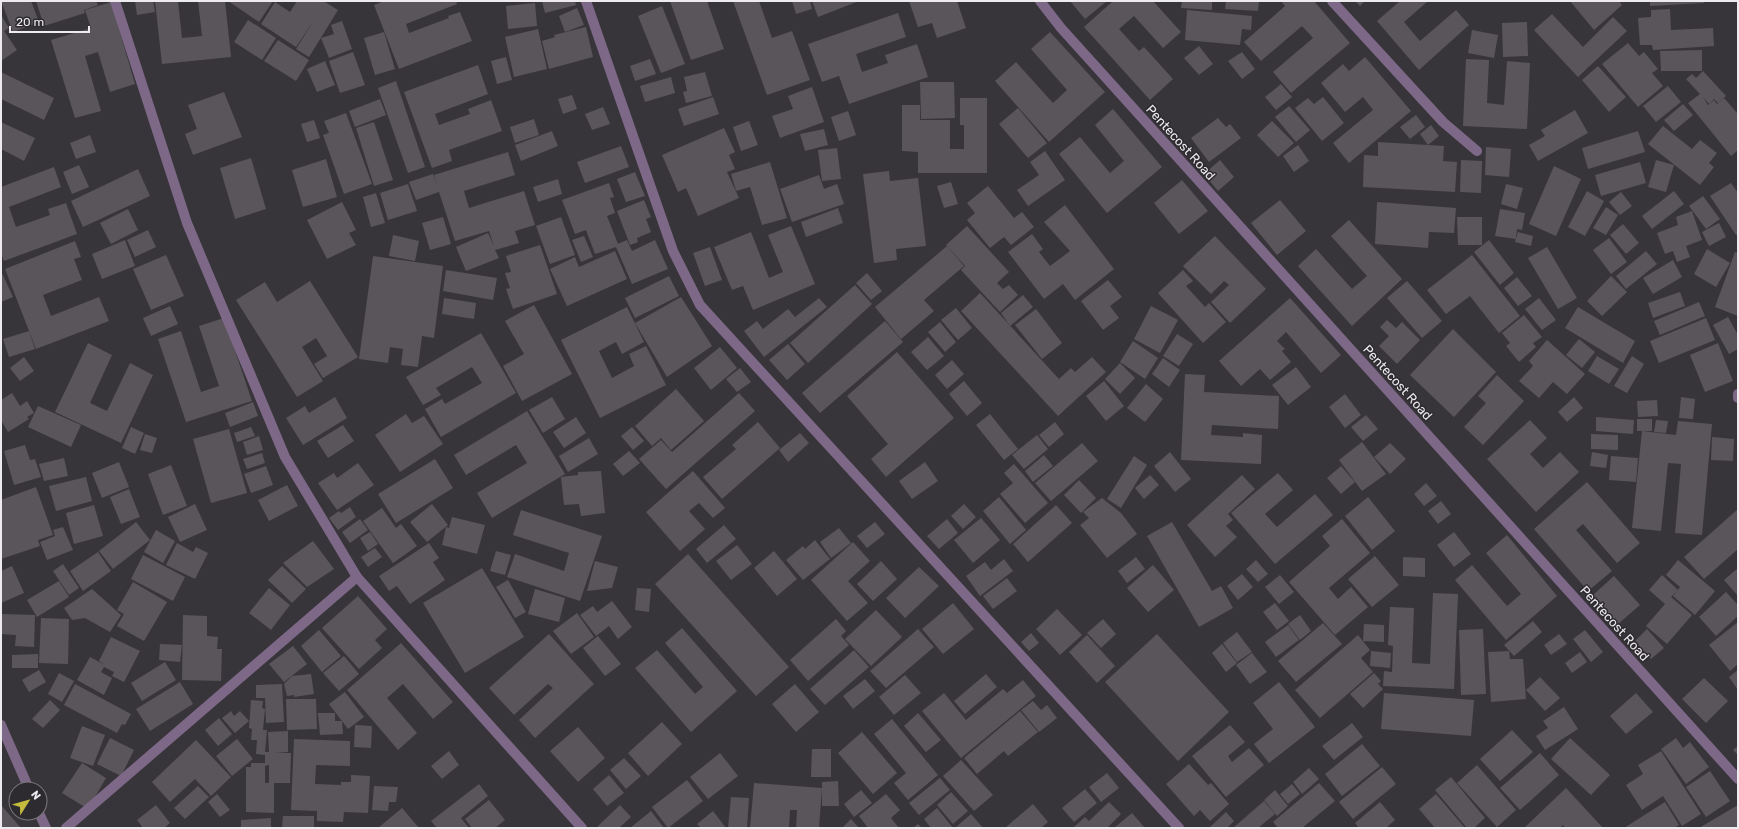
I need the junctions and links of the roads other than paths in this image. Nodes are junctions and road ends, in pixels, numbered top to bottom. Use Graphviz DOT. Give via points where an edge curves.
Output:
graph roads {
  1 [pos="115,1"];
  2 [pos="586,1"];
  3 [pos="1040,1"];
  4 [pos="1332,1"];
  5 [pos="1477,151"];
  6 [pos="1738,394"];
  7 [pos="1738,398"];
  8 [pos="357,577"];
  9 [pos="1,725"];
  10 [pos="1738,779"];
  11 [pos="26,781"];
  12 [pos="66,828"];
  13 [pos="582,828"];
  14 [pos="1179,828"];
  1 -- 8 [label="street" via="187,223 285,457"];
  2 -- 14 [label="street" via="673,251 700,305"];
  3 -- 10 [label="street, Pentecost Road" via="1061,28"];
  4 -- 5 [label="street" via="1443,122"];
  6 -- 7 [label="street"];
  8 -- 12 [label="street"];
  8 -- 13 [label="street"];
  9 -- 11 [label="street"];
}
